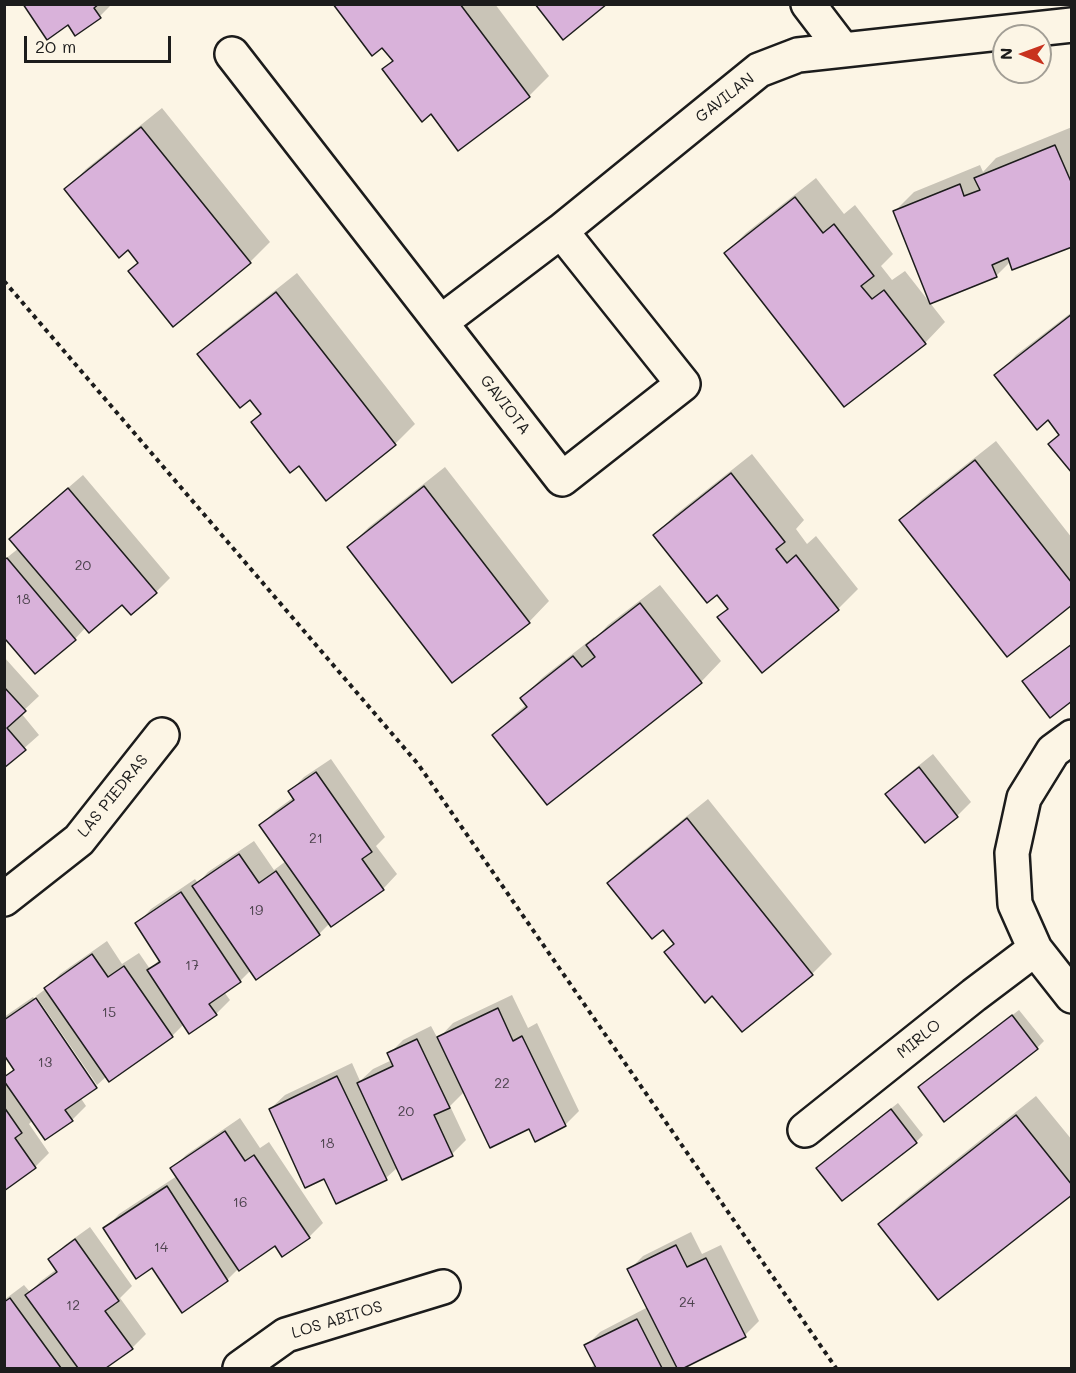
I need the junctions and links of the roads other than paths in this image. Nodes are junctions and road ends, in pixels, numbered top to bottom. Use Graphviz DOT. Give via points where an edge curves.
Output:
graph roads {
  1 [pos="808,4"];
  2 [pos="1071,25"];
  3 [pos="843,50"];
  4 [pos="232,54"];
  5 [pos="561,231"];
  6 [pos="441,322"];
  7 [pos="162,735"];
  8 [pos="1071,737"];
  9 [pos="4,900"];
  10 [pos="1035,949"];
  11 [pos="1071,996"];
  12 [pos="805,1130"];
  13 [pos="443,1287"];
  14 [pos="240,1368"];
  1 -- 3 [label="street"];
  2 -- 3 [label="street, GAVILAN"];
  3 -- 5 [label="street, GAVILAN" via="798,55 759,70"];
  4 -- 6 [label="street, GAVIOTA"];
  5 -- 6 [label="street, GAVILAN"];
  5 -- 6 [label="street, GAVIOTA" via="683,384 562,479"];
  7 -- 9 [label="street, LAS PIEDRAS" via="79,840"];
  8 -- 10 [label="street" via="1053,751 1024,798 1012,853 1015,904"];
  10 -- 11 [label="street"];
  10 -- 12 [label="street, MIRLO"];
  13 -- 14 [label="street, LOS ABITOS" via="286,1335"];
}
